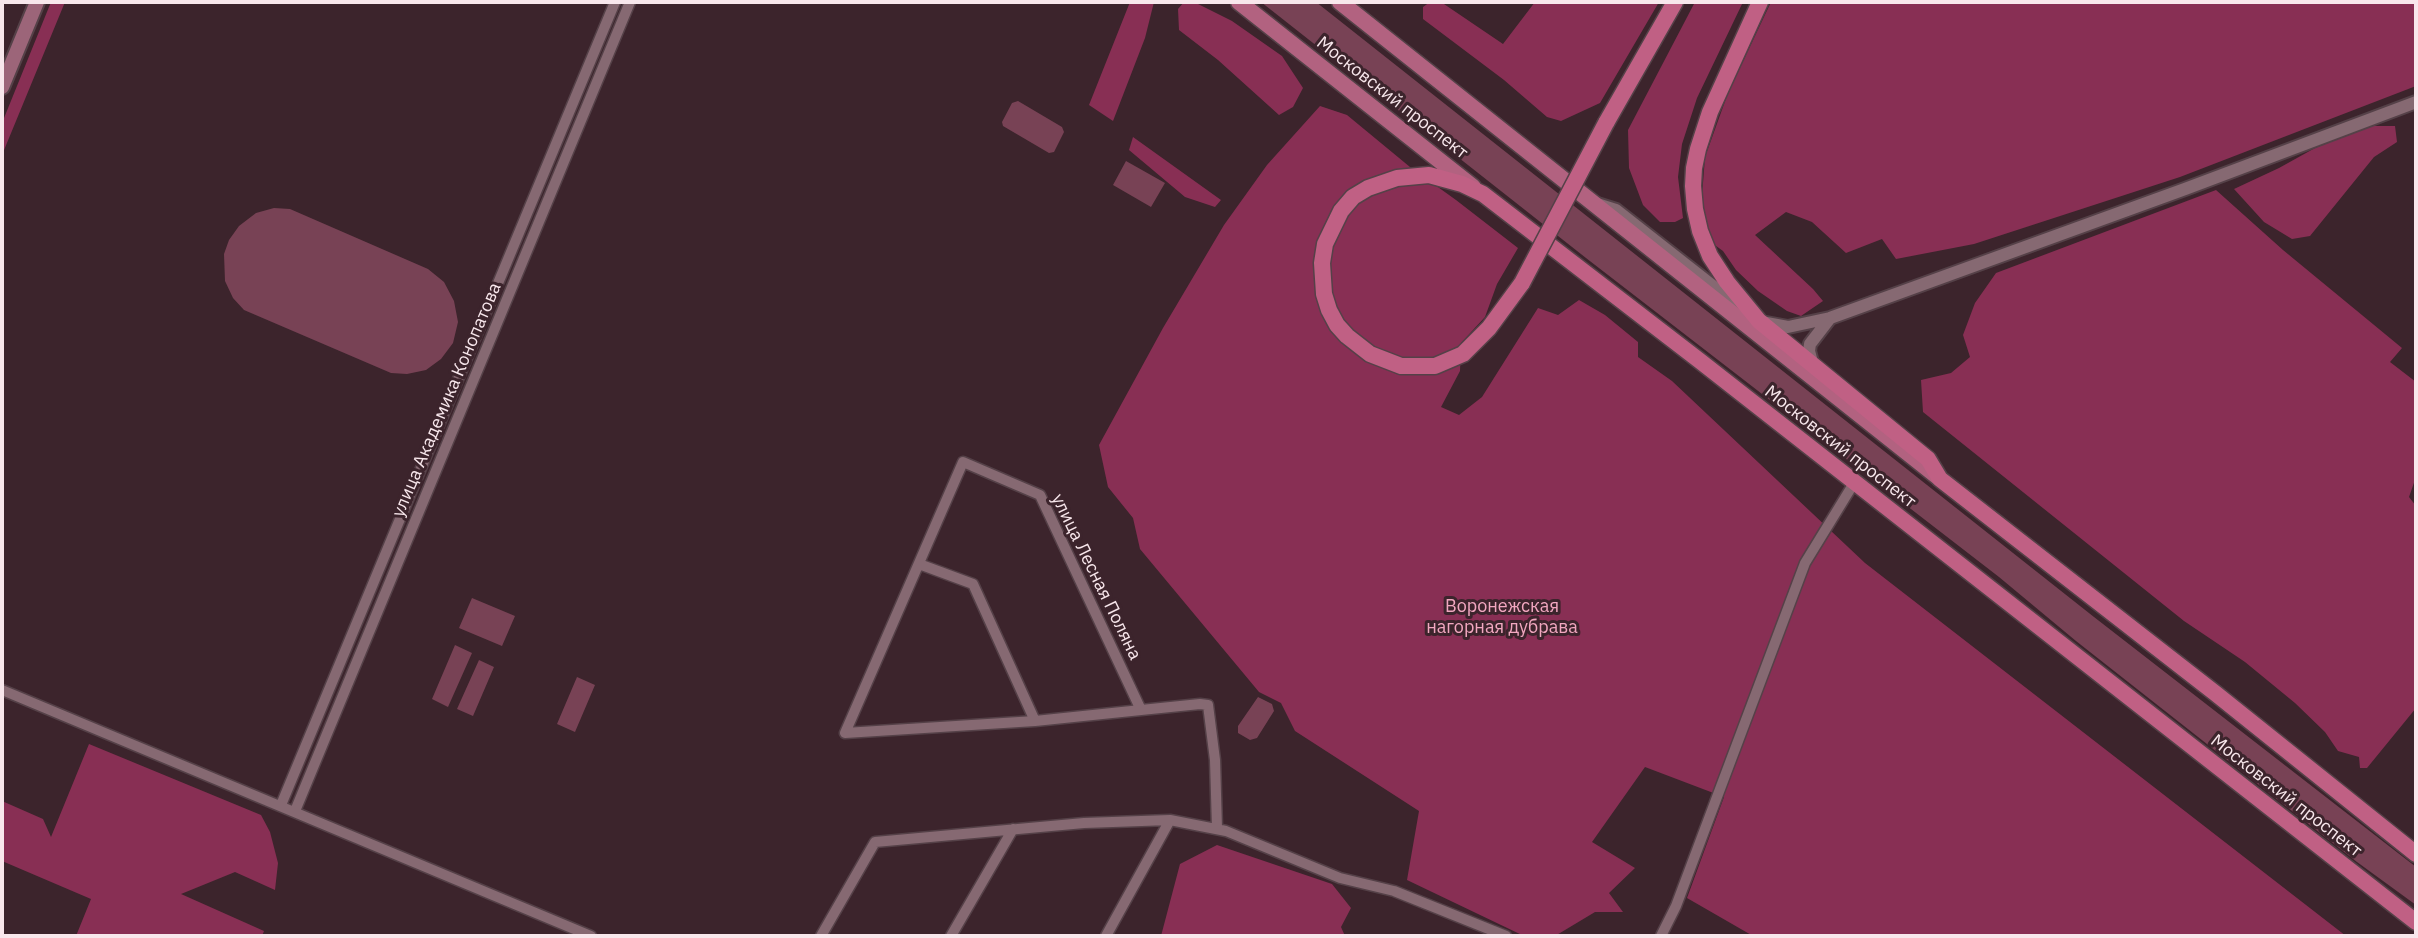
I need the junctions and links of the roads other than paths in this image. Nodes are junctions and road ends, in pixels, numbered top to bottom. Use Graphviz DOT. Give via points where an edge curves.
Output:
graph roads {
  1 [pos="37,2"];
  2 [pos="615,2"];
  3 [pos="630,2"];
  4 [pos="1239,2"];
  5 [pos="1340,2"];
  6 [pos="1675,2"];
  7 [pos="1760,2"];
  8 [pos="2,87"];
  9 [pos="2416,102"];
  10 [pos="1483,194"];
  11 [pos="1590,202"];
  12 [pos="1830,318"];
  13 [pos="1759,321"];
  14 [pos="1814,366"];
  15 [pos="1940,479"];
  16 [pos="1854,483"];
  17 [pos="919,564"];
  18 [pos="2,690"];
  19 [pos="1141,710"];
  20 [pos="1035,721"];
  21 [pos="281,805"];
  22 [pos="295,811"];
  23 [pos="1170,820"];
  24 [pos="1217,828"];
  25 [pos="1013,829"];
  26 [pos="2416,854"];
  27 [pos="2416,922"];
  28 [pos="592,936"];
  29 [pos="821,936"];
  30 [pos="951,936"];
  31 [pos="1106,936"];
  32 [pos="1506,936"];
  33 [pos="1661,936"];
  1 -- 8 [label="main road"];
  2 -- 21 [label="street, улица Академика Конопатова"];
  3 -- 22 [label="street, улица Академика Конопатова"];
  4 -- 10 [label="main road, Московский проспект"];
  5 -- 11 [label="main road, Московский проспект"];
  6 -- 10 [label="highway, bridge" via="1521,283 1476,343 1435,366 1401,366 1377,358 1346,336 1329,310 1321,277 1325,244 1353,197 1416,175 1444,178"];
  7 -- 13 [label="highway" via="1710,112 1693,186 1700,231 1710,256"];
  9 -- 12 [label="street"];
  10 -- 16 [label="highway, Московский проспект"];
  11 -- 13 [label="street" via="1616,210"];
  11 -- 15 [label="main road, Московский проспект"];
  12 -- 13 [label="street" via="1788,327"];
  12 -- 14 [label="street" via="1810,344"];
  13 -- 14 [label="highway"];
  14 -- 15 [label="highway" via="1928,459"];
  15 -- 26 [label="highway, Московский проспект"];
  16 -- 27 [label="highway, Московский проспект"];
  16 -- 33 [label="street" via="1805,563"];
  17 -- 19 [label="street, улица Лесная Поляна" via="963,462 1040,495"];
  17 -- 20 [label="street" via="973,584"];
  17 -- 20 [label="street" via="845,733"];
  18 -- 21 [label="street"];
  19 -- 20 [label="street"];
  19 -- 24 [label="street" via="1208,705"];
  21 -- 22 [label="street"];
  22 -- 28 [label="street"];
  23 -- 24 [label="street"];
  23 -- 25 [label="street"];
  23 -- 31 [label="street"];
  24 -- 32 [label="street" via="1340,878 1394,891"];
  25 -- 29 [label="street" via="875,842"];
  25 -- 30 [label="street"];
}
